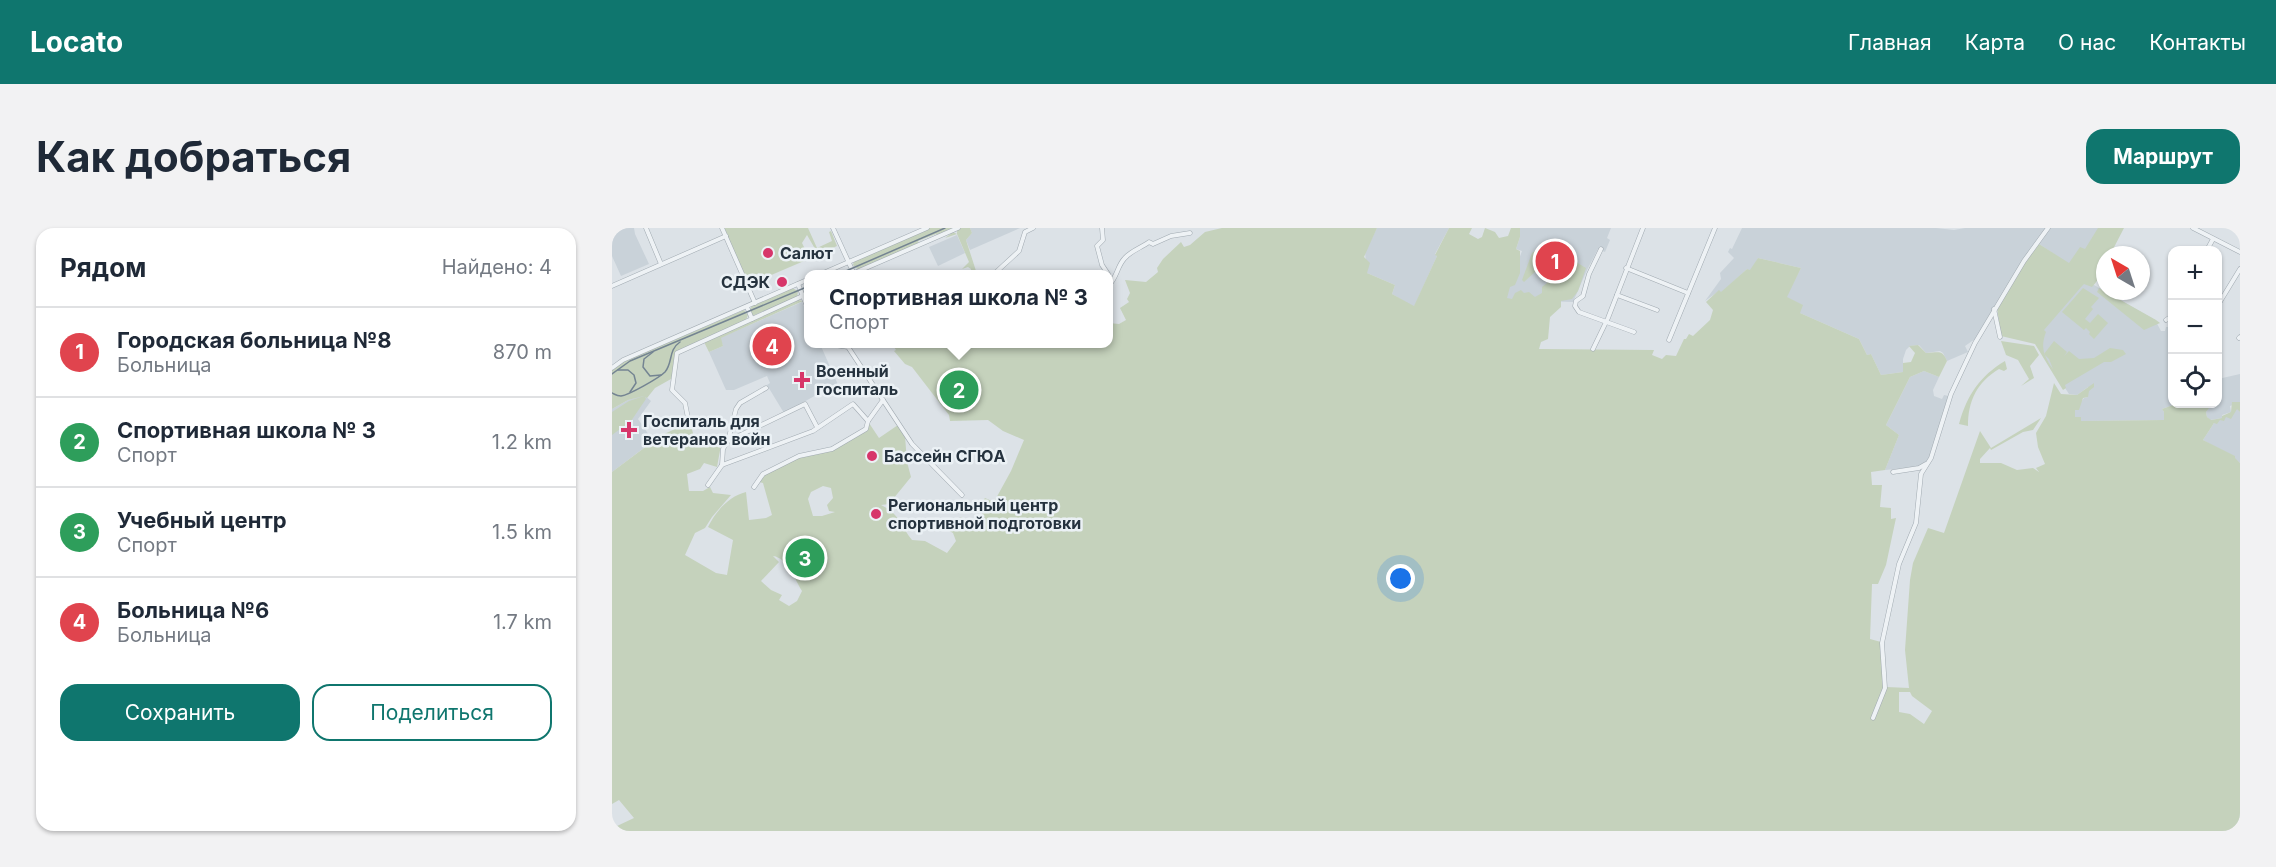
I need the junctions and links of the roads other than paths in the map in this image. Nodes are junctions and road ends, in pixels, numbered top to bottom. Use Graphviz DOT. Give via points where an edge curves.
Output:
graph roads {
  1 [pos="646,228"];
  2 [pos="722,228"];
  3 [pos="833,228"];
  4 [pos="927,228"];
  5 [pos="958,228"];
  6 [pos="1034,228"];
  7 [pos="1110,228"];
  8 [pos="1643,228"];
  9 [pos="1715,228"];
  10 [pos="2048,228"];
  11 [pos="2193,228"];
  12 [pos="1102,229"];
  13 [pos="1190,233"];
  14 [pos="726,236"];
  15 [pos="2213,238"];
  16 [pos="2209,246"];
  17 [pos="1601,249"];
  18 [pos="2240,252"];
  19 [pos="849,262"];
  20 [pos="661,264"];
  21 [pos="1626,268"];
  22 [pos="2240,268"];
  23 [pos="830,270"];
  24 [pos="852,270"];
  25 [pos="862,270"];
  26 [pos="998,270"];
  27 [pos="1105,270"];
  28 [pos="804,281"];
  29 [pos="1113,282"];
  30 [pos="798,284"];
  31 [pos="612,286"];
  32 [pos="1688,293"];
  33 [pos="1617,295"];
  34 [pos="803,296"];
  35 [pos="2220,300"];
  36 [pos="755,303"];
  37 [pos="747,307"];
  38 [pos="1994,309"];
  39 [pos="1657,310"];
  40 [pos="752,319"];
  41 [pos="1606,321"];
  42 [pos="1634,332"];
  43 [pos="2000,337"];
  44 [pos="1669,340"];
  45 [pos="849,348"];
  46 [pos="1593,349"];
  47 [pos="612,368"];
  48 [pos="766,388"];
  49 [pos="883,400"];
  50 [pos="868,421"];
  51 [pos="689,423"];
  52 [pos="818,426"];
  53 [pos="728,441"];
  54 [pos="1929,462"];
  55 [pos="722,465"];
  56 [pos="1893,472"];
  57 [pos="708,485"];
  58 [pos="754,487"];
  59 [pos="962,495"];
  60 [pos="1873,718"];
  1 -- 20 [label="street"];
  2 -- 14 [label="street"];
  3 -- 19 [label="street"];
  4 -- 19 [label="street"];
  5 -- 25 [label="street"];
  6 -- 26 [label="street" via="1025,232 1019,251"];
  7 -- 12 [label="street"];
  8 -- 21 [label="street"];
  9 -- 32 [label="street"];
  10 -- 38 [label="street"];
  11 -- 15 [label="street"];
  12 -- 27 [label="street" via="1103,240 1097,246"];
  13 -- 29 [label="street" via="1149,242 1128,255"];
  14 -- 20 [label="street"];
  14 -- 36 [label="street"];
  15 -- 16 [label="street"];
  15 -- 18 [label="street"];
  17 -- 41 [label="street" via="1575,306 1579,312"];
  19 -- 23 [label="street"];
  19 -- 24 [label="street"];
  20 -- 31 [label="street"];
  21 -- 32 [label="street"];
  21 -- 33 [label="street"];
  22 -- 35 [label="street"];
  28 -- 30 [label="street"];
  30 -- 34 [label="street"];
  30 -- 36 [label="street"];
  32 -- 44 [label="street"];
  33 -- 39 [label="street"];
  33 -- 41 [label="street"];
  34 -- 40 [label="street"];
  36 -- 37 [label="street"];
  37 -- 40 [label="street"];
  37 -- 47 [label="street"];
  38 -- 43 [label="street"];
  38 -- 54 [label="street" via="1951,394"];
  40 -- 51 [label="street" via="677,353 672,390 686,406"];
  41 -- 42 [label="street"];
  41 -- 46 [label="street"];
  45 -- 49 [label="street"];
  48 -- 53 [label="street" via="740,403"];
  49 -- 50 [label="street"];
  49 -- 59 [label="street" via="912,444"];
  50 -- 52 [label="street" via="853,405"];
  50 -- 58 [label="street" via="866,429 832,449 799,456 763,474"];
  52 -- 53 [label="street" via="805,404"];
  52 -- 55 [label="street" via="777,446"];
  53 -- 55 [label="street"];
  54 -- 56 [label="street" via="1919,468"];
  54 -- 60 [label="street" via="1918,482 1916,523 1899,564 1882,643 1885,688"];
  55 -- 57 [label="street"];
}
